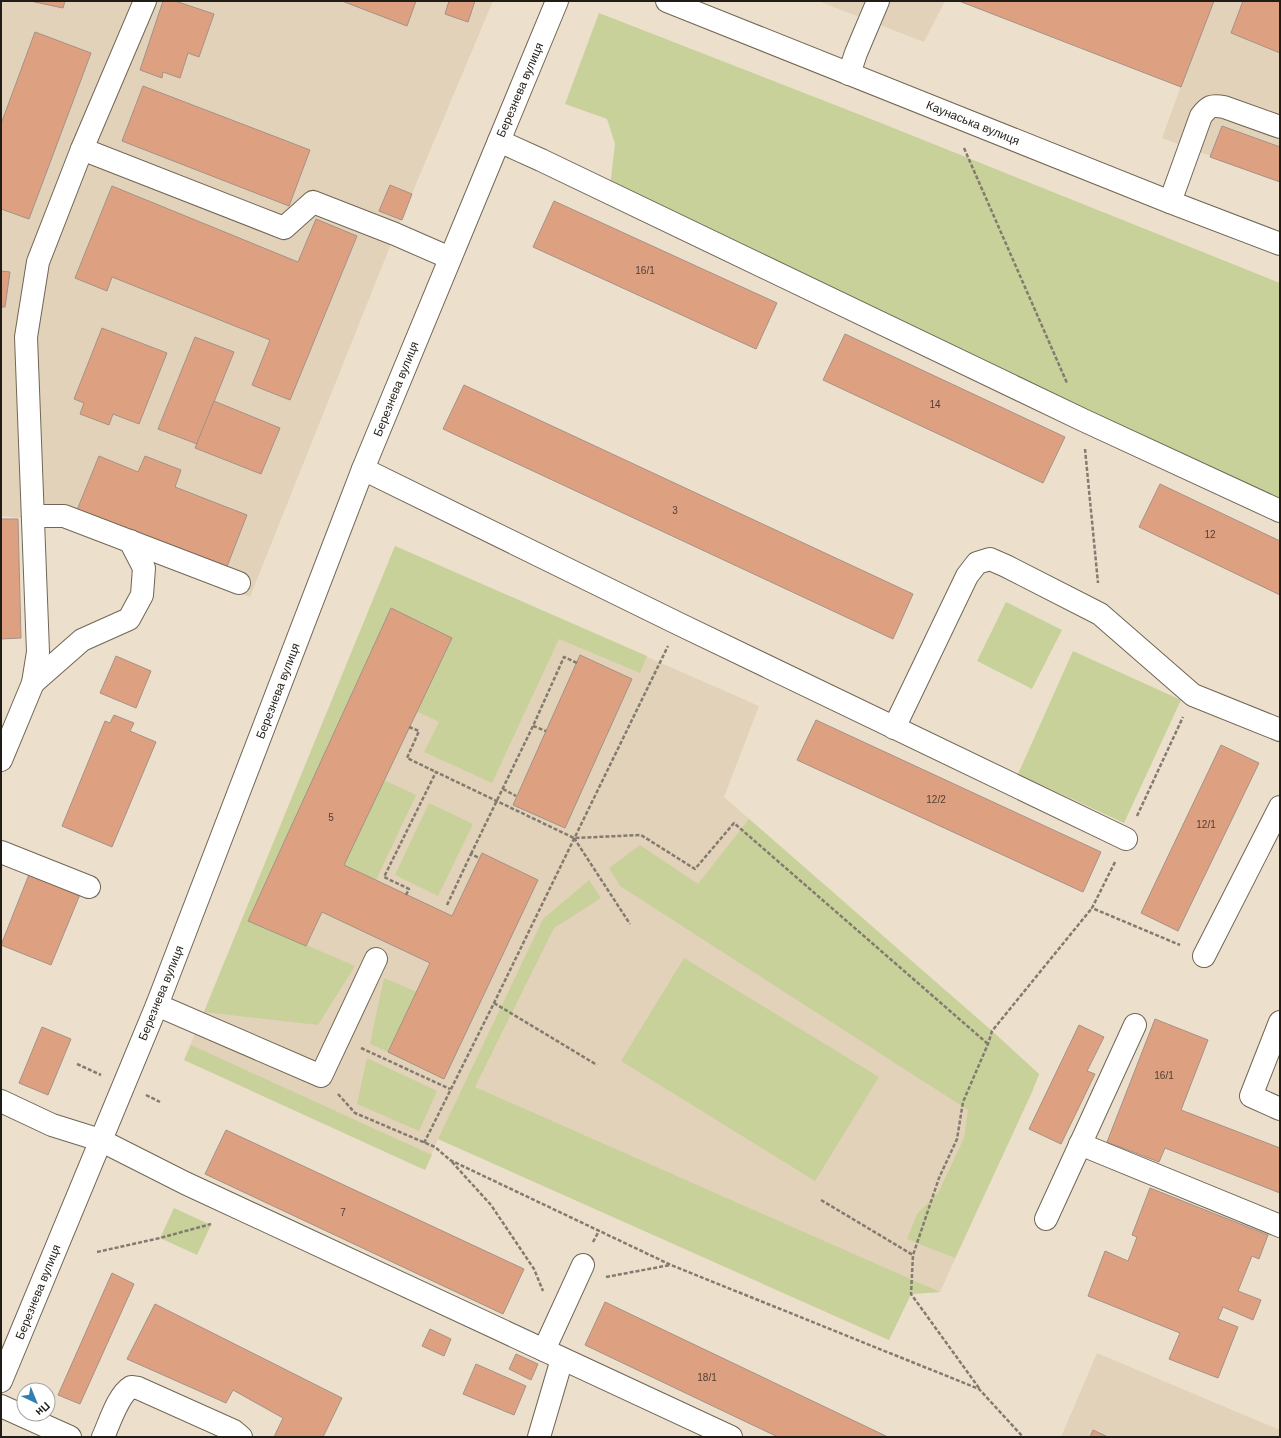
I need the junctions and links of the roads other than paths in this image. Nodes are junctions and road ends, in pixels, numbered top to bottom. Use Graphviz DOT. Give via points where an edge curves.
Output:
graph roads {
  1 [pos="145,1"];
  2 [pos="557,1"];
  3 [pos="667,1"];
  4 [pos="878,1"];
  5 [pos="849,74"];
  6 [pos="1280,127"];
  7 [pos="499,141"];
  8 [pos="82,149"];
  9 [pos="1170,202"];
  10 [pos="1280,244"];
  11 [pos="450,258"];
  12 [pos="364,469"];
  13 [pos="1280,511"];
  14 [pos="33,516"];
  15 [pos="130,541"];
  16 [pos="239,582"];
  17 [pos="33,683"];
  18 [pos="894,728"];
  19 [pos="1280,730"];
  20 [pos="1,760"];
  21 [pos="1280,807"];
  22 [pos="1126,839"];
  23 [pos="1,852"];
  24 [pos="89,887"];
  25 [pos="1204,956"];
  26 [pos="376,959"];
  27 [pos="157,1005"];
  28 [pos="1280,1022"];
  29 [pos="1135,1025"];
  30 [pos="1,1101"];
  31 [pos="1280,1109"];
  32 [pos="100,1140"];
  33 [pos="1080,1144"];
  34 [pos="1046,1219"];
  35 [pos="1280,1226"];
  36 [pos="583,1265"];
  37 [pos="553,1355"];
  38 [pos="1,1381"];
  39 [pos="1,1406"];
  40 [pos="70,1437"];
  41 [pos="103,1437"];
  42 [pos="241,1437"];
  43 [pos="539,1437"];
  44 [pos="731,1437"];
  1 -- 8 [label="street"];
  2 -- 7 [label="street, Березнева вулиця"];
  3 -- 5 [label="street, Каунаська вулиця"];
  4 -- 5 [label="street"];
  5 -- 9 [label="street, Каунаська вулиця"];
  6 -- 9 [label="street" via="1224,106 1215,105 1208,108 1201,116"];
  7 -- 11 [label="street, Березнева вулиця"];
  7 -- 13 [label="street" via="1083,420"];
  8 -- 11 [label="street" via="284,228 313,202"];
  8 -- 14 [label="street" via="38,262 26,337"];
  9 -- 10 [label="street, Каунаська вулиця"];
  11 -- 12 [label="street, Березнева вулиця"];
  12 -- 18 [label="street"];
  12 -- 27 [label="street, Березнева вулиця"];
  14 -- 15 [label="street" via="64,516"];
  14 -- 17 [label="street" via="38,652"];
  15 -- 16 [label="street"];
  15 -- 17 [label="street" via="144,568 142,595 129,619 82,640"];
  17 -- 20 [label="street"];
  18 -- 19 [label="street" via="967,576 978,563 990,559 1100,614 1193,695"];
  18 -- 22 [label="street"];
  21 -- 25 [label="street"];
  23 -- 24 [label="street"];
  26 -- 27 [label="street" via="321,1076"];
  27 -- 32 [label="street, Березнева вулиця"];
  28 -- 31 [label="street" via="1251,1096"];
  29 -- 33 [label="street"];
  30 -- 32 [label="street" via="52,1125"];
  32 -- 37 [label="street" via="185,1184"];
  32 -- 38 [label="street, Березнева вулиця"];
  33 -- 34 [label="street"];
  33 -- 35 [label="street"];
  36 -- 37 [label="street" via="556,1322"];
  37 -- 43 [label="street"];
  37 -- 44 [label="street"];
  39 -- 40 [label="street"];
  41 -- 42 [label="street" via="125,1390 131,1386 234,1431"];
}
